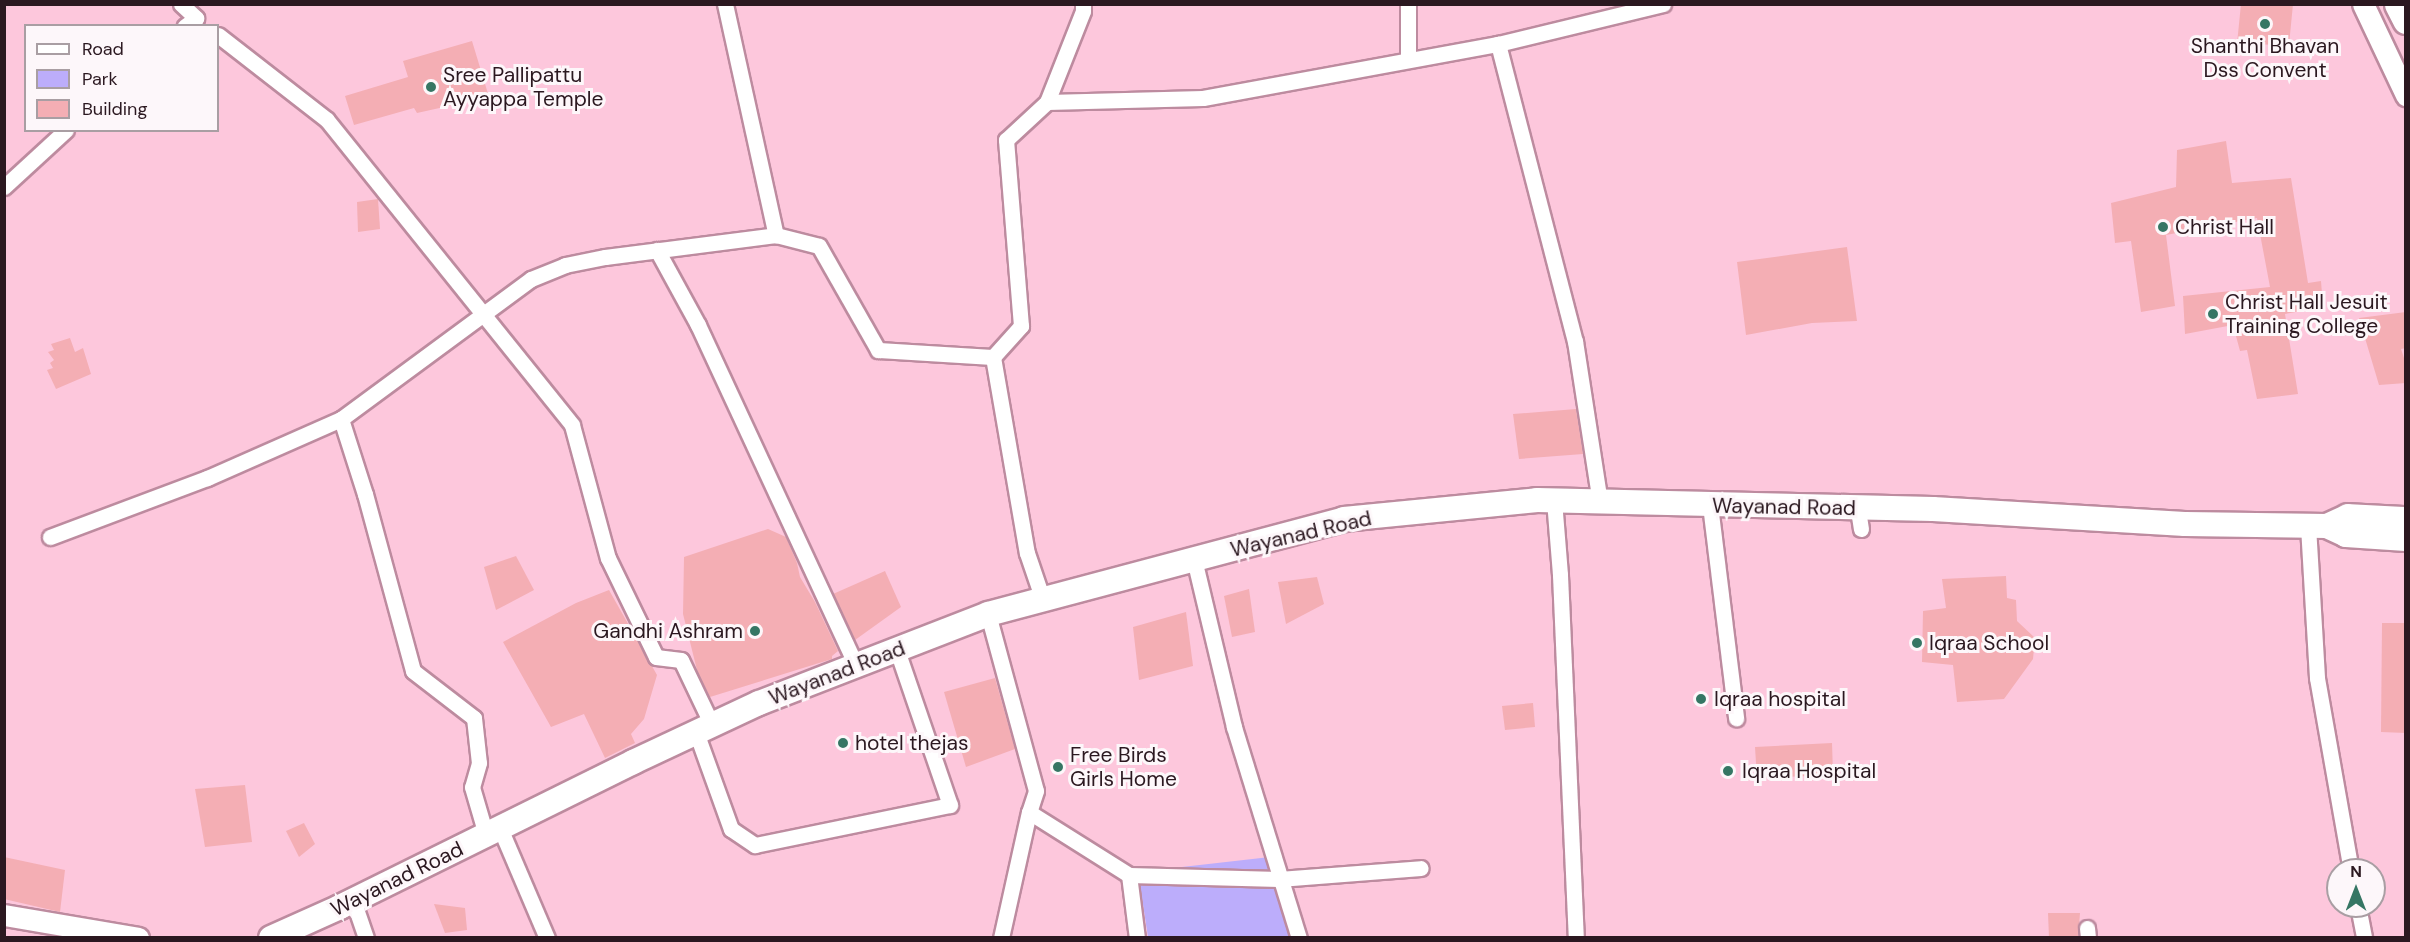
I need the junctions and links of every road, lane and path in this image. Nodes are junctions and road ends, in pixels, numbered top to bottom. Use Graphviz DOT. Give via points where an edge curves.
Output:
graph roads {
  1 [pos="181,4"];
  2 [pos="725,4"];
  3 [pos="1083,4"];
  4 [pos="1408,4"];
  5 [pos="1663,4"];
  6 [pos="2363,4"];
  7 [pos="2398,4"];
  8 [pos="2406,20"];
  9 [pos="195,23"];
  10 [pos="219,36"];
  11 [pos="1498,44"];
  12 [pos="1408,60"];
  13 [pos="2406,95"];
  14 [pos="1047,102"];
  15 [pos="64,132"];
  16 [pos="4,187"];
  17 [pos="776,235"];
  18 [pos="657,250"];
  19 [pos="483,316"];
  20 [pos="993,357"];
  21 [pos="341,419"];
  22 [pos="1554,500"];
  23 [pos="1600,501"];
  24 [pos="1710,505"];
  25 [pos="2406,519"];
  26 [pos="2317,526"];
  27 [pos="50,537"];
  28 [pos="2406,539"];
  29 [pos="1194,559"];
  30 [pos="1043,600"];
  31 [pos="988,614"];
  32 [pos="897,650"];
  33 [pos="856,666"];
  34 [pos="1736,718"];
  35 [pos="704,729"];
  36 [pos="1029,812"];
  37 [pos="493,831"];
  38 [pos="2349,858"];
  39 [pos="1421,868"];
  40 [pos="1129,875"];
  41 [pos="1279,879"];
  42 [pos="353,900"];
  43 [pos="4,915"];
  44 [pos="2360,918"];
  45 [pos="138,938"];
  46 [pos="272,938"];
  47 [pos="366,938"];
  48 [pos="547,938"];
  49 [pos="1001,938"];
  50 [pos="1137,938"];
  51 [pos="1299,938"];
  52 [pos="1576,938"];
  53 [pos="2364,938"];
  1 -- 9 [label="street"];
  2 -- 17 [label="street"];
  3 -- 14 [label="street"];
  4 -- 12 [label="street"];
  5 -- 11 [label="street"];
  6 -- 13 [label="street"];
  7 -- 8 [label="highway"];
  10 -- 19 [label="street" via="327,120"];
  11 -- 12 [label="street"];
  11 -- 23 [label="street" via="1575,341"];
  12 -- 14 [label="street" via="1203,98"];
  14 -- 20 [label="street" via="1006,140 1021,326"];
  15 -- 16 [label="street"];
  17 -- 18 [label="street"];
  17 -- 20 [label="street" via="819,246 878,350"];
  18 -- 19 [label="street" via="565,264 531,279"];
  18 -- 33 [label="street" via="698,325"];
  19 -- 21 [label="street"];
  19 -- 35 [label="street" via="572,425 608,558 656,657 681,660"];
  20 -- 30 [label="street" via="1027,553"];
  21 -- 27 [label="street" via="207,478"];
  21 -- 37 [label="street" via="413,671 474,718 479,763 472,787"];
  22 -- 23 [label="main road, Wayanad Road"];
  22 -- 29 [label="main road, Wayanad Road" via="1344,519"];
  22 -- 52 [label="street"];
  23 -- 24 [label="main road, Wayanad Road"];
  24 -- 26 [label="main road, Wayanad Road" via="1863,519 1933,509 2185,524"];
  24 -- 34 [label="street"];
  25 -- 26 [label="main road" via="2348,516"];
  26 -- 28 [label="main road, Wayanad Road" via="2346,535"];
  26 -- 38 [label="street" via="2317,678"];
  29 -- 30 [label="main road, Wayanad Road"];
  29 -- 41 [label="street" via="1234,727"];
  30 -- 31 [label="main road, Wayanad Road"];
  31 -- 32 [label="main road, Wayanad Road"];
  31 -- 36 [label="street" via="1036,792"];
  32 -- 33 [label="main road, Wayanad Road"];
  32 -- 35 [label="street" via="950,805 755,845 731,829"];
  33 -- 35 [label="main road, Wayanad Road"];
  35 -- 37 [label="main road, Wayanad Road"];
  36 -- 40 [label="street"];
  36 -- 49 [label="street"];
  37 -- 42 [label="main road, Wayanad Road"];
  37 -- 48 [label="street"];
  39 -- 41 [label="street"];
  40 -- 41 [label="street"];
  40 -- 50 [label="street"];
  41 -- 51 [label="street"];
  42 -- 46 [label="main road, Wayanad Road"];
  42 -- 47 [label="street"];
  43 -- 45 [label="street"];
  44 -- 53 [label="street"];
}
